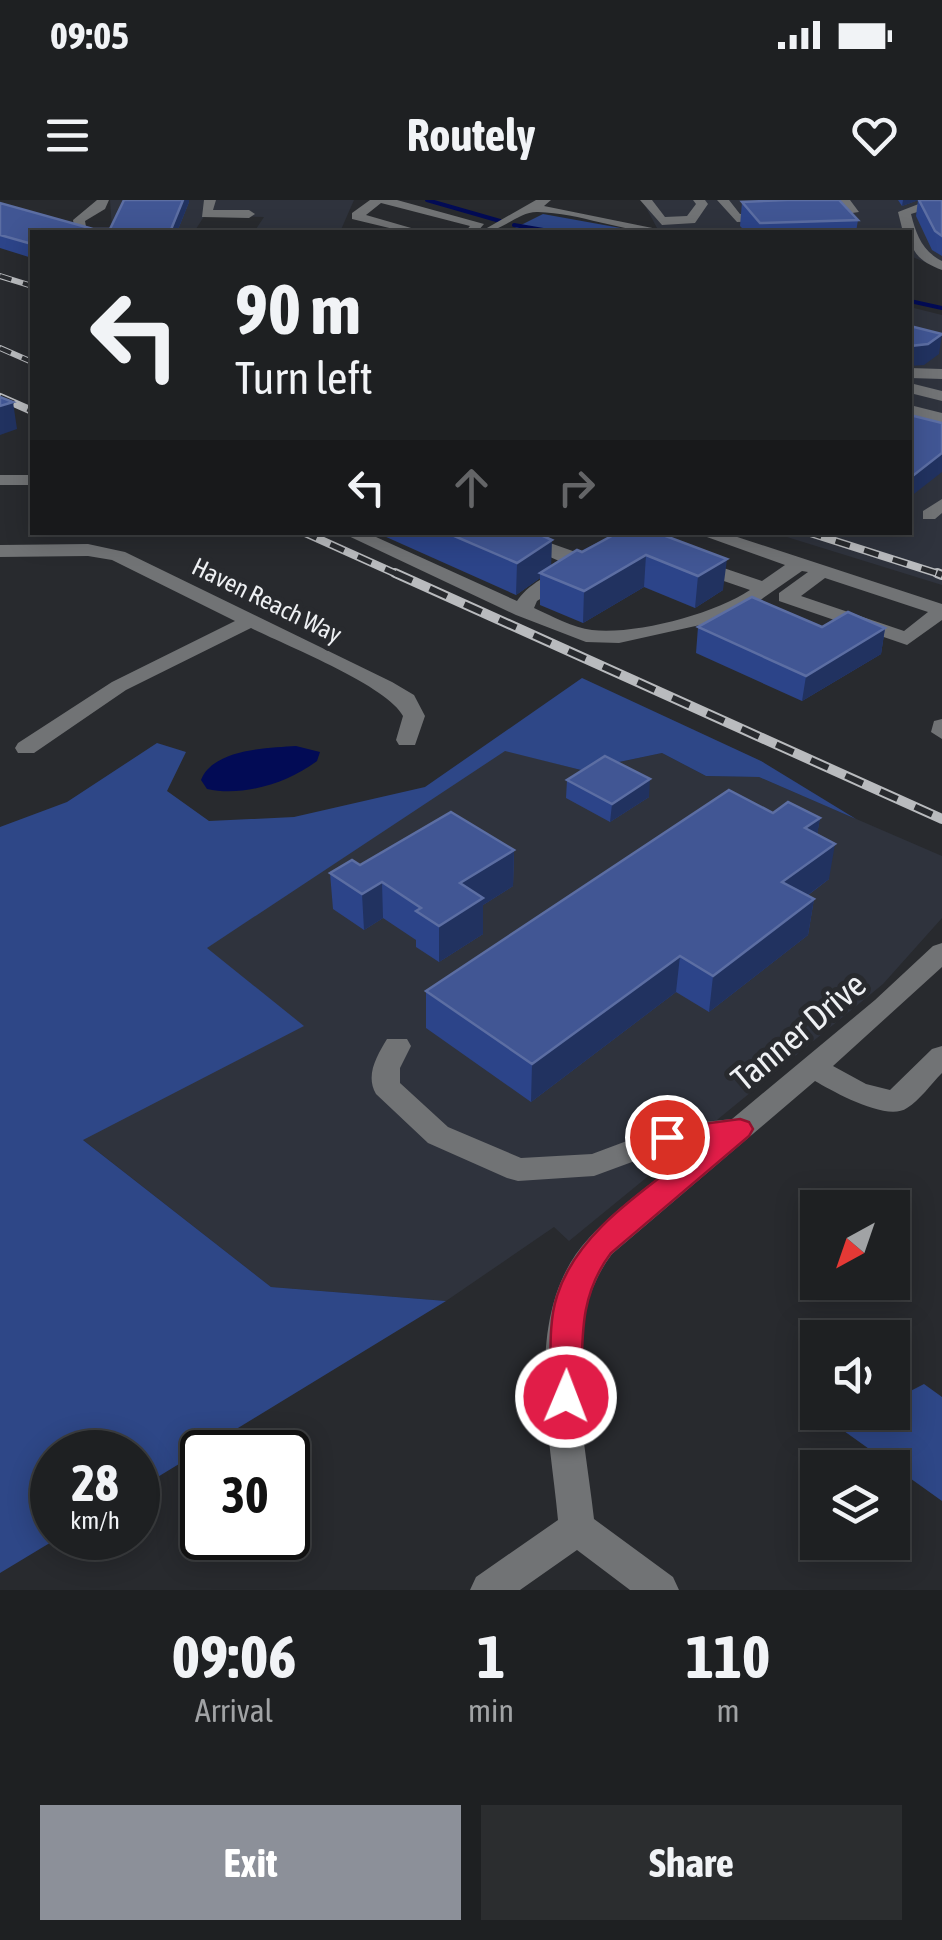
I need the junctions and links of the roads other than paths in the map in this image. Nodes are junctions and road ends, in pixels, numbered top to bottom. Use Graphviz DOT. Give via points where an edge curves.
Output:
graph roads {
  1 [pos="104,200"];
  2 [pos="380,200"];
  3 [pos="545,200"];
  4 [pos="646,200"];
  5 [pos="699,200"];
  6 [pos="723,200"];
  7 [pos="755,200"];
  8 [pos="788,200"];
  9 [pos="820,200"];
  10 [pos="844,200"];
  11 [pos="940,202"];
  12 [pos="532,207"];
  13 [pos="440,216"];
  14 [pos="802,216"];
  15 [pos="770,217"];
  16 [pos="840,219"];
  17 [pos="63,223"];
  18 [pos="738,226"];
  19 [pos="669,229"];
  20 [pos="81,230"];
  21 [pos="409,230"];
  22 [pos="415,230"];
  23 [pos="473,230"];
  24 [pos="490,230"];
  25 [pos="909,230"];
  26 [pos="912,236"];
  27 [pos="942,266"];
  28 [pos="912,373"];
  29 [pos="942,374"];
  30 [pos="912,388"];
  31 [pos="942,396"];
  32 [pos="912,410"];
  33 [pos="942,418"];
  34 [pos="912,428"];
  35 [pos="942,436"];
  36 [pos="0,480"];
  37 [pos="30,480"];
  38 [pos="356,535"];
  39 [pos="510,535"];
  40 [pos="711,535"];
  41 [pos="0,551"];
  42 [pos="607,555"];
  43 [pos="670,558"];
  44 [pos="582,564"];
  45 [pos="800,564"];
  46 [pos="822,571"];
  47 [pos="764,588"];
  48 [pos="942,610"];
  49 [pos="523,611"];
  50 [pos="252,620"];
  51 [pos="407,740"];
  52 [pos="26,748"];
  53 [pos="942,952"];
  54 [pos="397,1046"];
  55 [pos="942,1056"];
  56 [pos="813,1068"];
  57 [pos="740,1129"];
  58 [pos="577,1528"];
  59 [pos="489,1590"];
  60 [pos="660,1590"];
  1 -- 20 [label="street" via="80,220"];
  2 -- 13 [label="street"];
  2 -- 21 [label="street" via="356,216"];
  3 -- 12 [label="street"];
  4 -- 19 [label="street"];
  5 -- 19 [label="street" via="691,220"];
  6 -- 18 [label="street"];
  7 -- 15 [label="street"];
  8 -- 14 [label="street"];
  9 -- 16 [label="street"];
  10 -- 16 [label="street" via="854,210"];
  11 -- 25 [label="street" via="904,212"];
  12 -- 19 [label="street"];
  12 -- 24 [label="street"];
  13 -- 22 [label="street"];
  13 -- 23 [label="street" via="478,224"];
  14 -- 15 [label="street"];
  14 -- 16 [label="street"];
  15 -- 18 [label="street"];
  17 -- 20 [label="street"];
  26 -- 27 [label="street" via="924,257"];
  28 -- 29 [label="street"];
  30 -- 31 [label="street"];
  32 -- 33 [label="street"];
  34 -- 35 [label="street"];
  36 -- 37 [label="street"];
  38 -- 49 [label="street"];
  39 -- 44 [label="street"];
  40 -- 45 [label="street"];
  41 -- 50 [label="street, Haven Reach Way" via="118,556"];
  42 -- 44 [label="street"];
  43 -- 47 [label="street"];
  44 -- 49 [label="street" via="528,598"];
  45 -- 46 [label="street"];
  45 -- 47 [label="street"];
  46 -- 48 [label="street"];
  46 -- 48 [label="street" via="786,597 906,639"];
  47 -- 49 [label="street" via="702,619 619,636 586,636"];
  50 -- 51 [label="street, Haven Reach Way" via="406,700 414,716"];
  50 -- 52 [label="street" via="119,686"];
  53 -- 56 [label="street, Tanner Drive"];
  54 -- 57 [label="street" via="386,1086 438,1136 518,1170 594,1165 667,1137"];
  55 -- 56 [label="street" via="896,1102 856,1092"];
  56 -- 57 [label="street, Tanner Drive"];
  57 -- 58 [label="street, Tanner Drive" via="601,1245 576,1283 567,1323 566,1397"];
  58 -- 59 [label="street"];
  58 -- 60 [label="street"];
}
